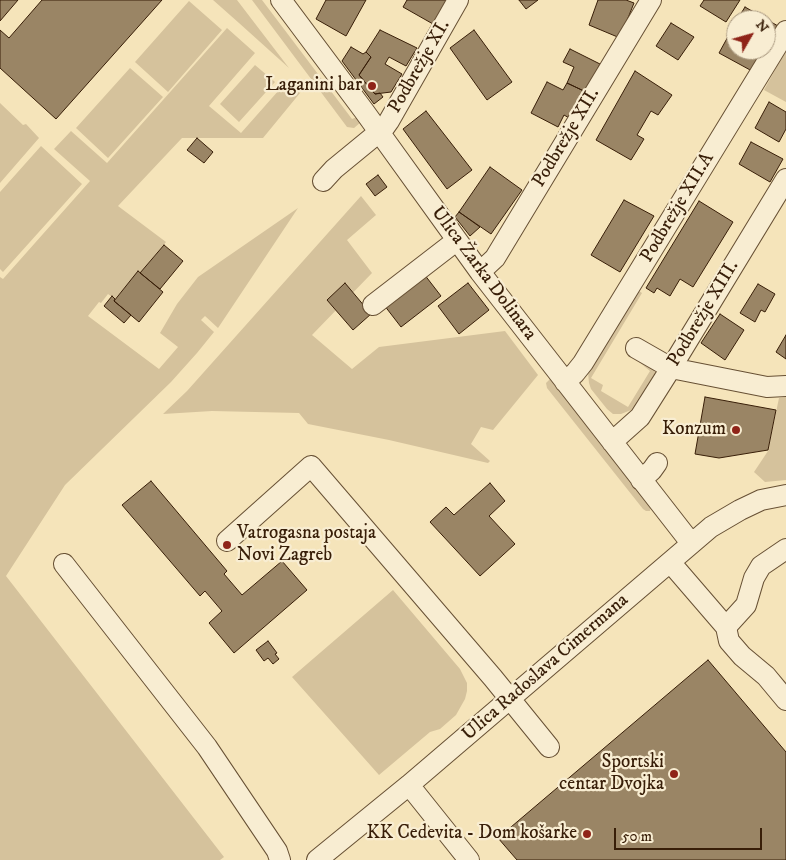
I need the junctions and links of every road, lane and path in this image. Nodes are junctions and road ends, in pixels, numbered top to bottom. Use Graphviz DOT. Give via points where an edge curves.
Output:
graph roads {
  1 [pos="281,0"];
  2 [pos="458,0"];
  3 [pos="651,0"];
  4 [pos="786,31"];
  5 [pos="379,132"];
  6 [pos="786,179"];
  7 [pos="323,181"];
  8 [pos="456,241"];
  9 [pos="480,272"];
  10 [pos="373,305"];
  11 [pos="636,348"];
  12 [pos="672,368"];
  13 [pos="565,382"];
  14 [pos="786,386"];
  15 [pos="612,442"];
  16 [pos="657,463"];
  17 [pos="641,480"];
  18 [pos="786,495"];
  19 [pos="227,541"];
  20 [pos="692,543"];
  21 [pos="786,549"];
  22 [pos="670,562"];
  23 [pos="64,564"];
  24 [pos="726,627"];
  25 [pos="510,699"];
  26 [pos="786,700"];
  27 [pos="550,747"];
  28 [pos="409,785"];
  29 [pos="325,858"];
  30 [pos="280,860"];
  31 [pos="469,860"];
  1 -- 5 [label="street, Ulica Žarka Dolinara"];
  2 -- 5 [label="street, Podbrežje XI." via="396,111"];
  3 -- 9 [label="street, Podbrežje XII." via="495,258"];
  4 -- 13 [label="street, Podbrežje XII.A" via="583,362"];
  5 -- 7 [label="street, Podbrežje XI."];
  5 -- 8 [label="street, Ulica Žarka Dolinara"];
  6 -- 12 [label="street, Podbrežje XIII."];
  8 -- 9 [label="street, Ulica Žarka Dolinara"];
  8 -- 10 [label="street"];
  9 -- 13 [label="street, Ulica Žarka Dolinara"];
  11 -- 12 [label="street"];
  12 -- 14 [label="street" via="767,387"];
  12 -- 15 [label="street, Podbrežje XIII." via="640,416"];
  13 -- 15 [label="street, Ulica Žarka Dolinara"];
  15 -- 17 [label="street, Ulica Žarka Dolinara"];
  16 -- 17 [label="street"];
  17 -- 20 [label="street, Ulica Žarka Dolinara"];
  18 -- 20 [label="street, Ulica Radoslava Cimermana" via="762,500 740,510"];
  19 -- 25 [label="street" via="311,466"];
  20 -- 22 [label="street, Ulica Radoslava Cimermana"];
  21 -- 24 [label="street" via="761,566 746,605"];
  22 -- 24 [label="street"];
  22 -- 25 [label="street, Ulica Radoslava Cimermana"];
  23 -- 30 [label="street" via="207,747"];
  24 -- 26 [label="street" via="736,629 755,651 766,676"];
  25 -- 27 [label="street"];
  25 -- 28 [label="street, Ulica Radoslava Cimermana"];
  28 -- 29 [label="street, Ulica Radoslava Cimermana"];
  28 -- 31 [label="street"];
}
